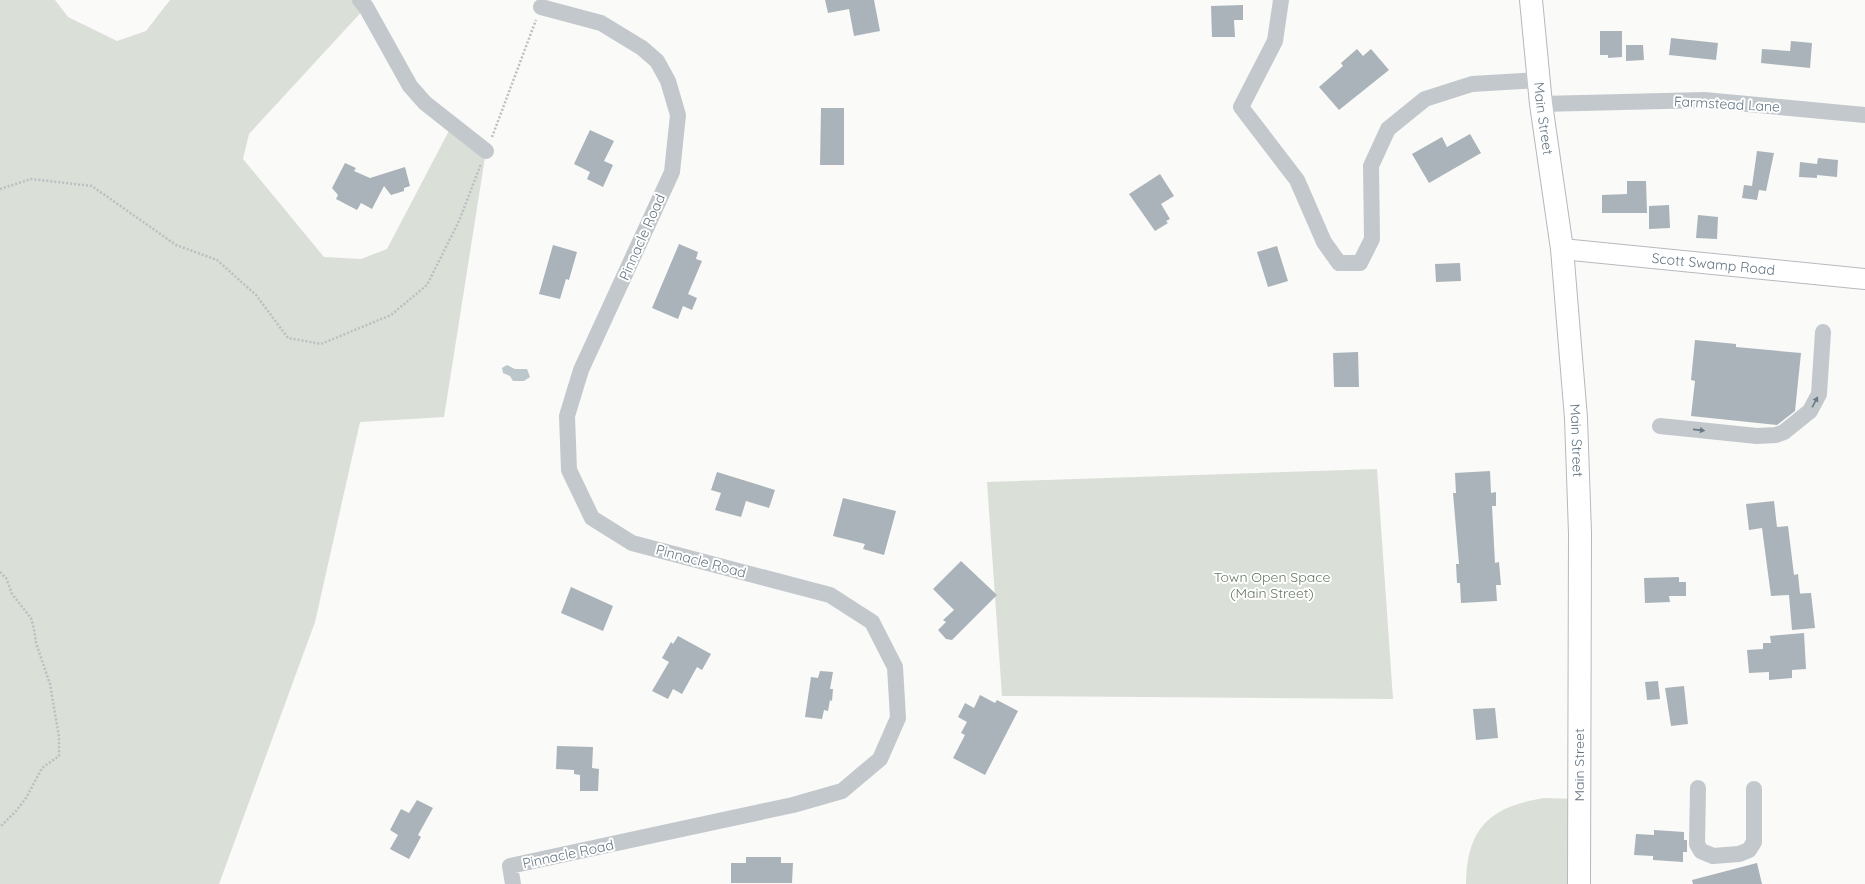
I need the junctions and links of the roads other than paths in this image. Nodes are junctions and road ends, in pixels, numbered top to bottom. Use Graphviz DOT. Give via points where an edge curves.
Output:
graph roads {
  1 [pos="360,0"];
  2 [pos="1281,0"];
  3 [pos="1531,0"];
  4 [pos="541,7"];
  5 [pos="1539,80"];
  6 [pos="1541,104"];
  7 [pos="1865,115"];
  8 [pos="486,151"];
  9 [pos="1562,249"];
  10 [pos="1865,279"];
  11 [pos="1823,332"];
  12 [pos="1660,426"];
  13 [pos="1698,788"];
  14 [pos="1754,789"];
  15 [pos="1578,799"];
  16 [pos="513,884"];
  17 [pos="1568,884"];
  18 [pos="1579,884"];
  1 -- 8 [label="street" via="410,86 425,103"];
  2 -- 5 [label="street" via="1275,41 1241,107 1297,180 1324,242 1339,263 1360,263 1372,239 1371,166 1388,130 1425,99 1472,84"];
  3 -- 5 [label="highway, Main Street"];
  4 -- 16 [label="street, Pinnacle Road" via="601,23 642,48 657,61 668,81 678,115 672,172 581,370 567,416 569,470 592,518 632,543 830,595 872,622 895,667 898,718 880,758 842,791 793,805 510,866"];
  5 -- 6 [label="highway, Main Street"];
  6 -- 7 [label="street, Farmstead Lane" via="1704,100"];
  6 -- 9 [label="highway, Main Street"];
  9 -- 10 [label="main road, Scott Swamp Road"];
  9 -- 15 [label="highway, Main Street" via="1574,378 1578,468"];
  12 -- 11 [label="street, one-way" via="1757,436 1784,432 1810,411 1819,394"];
  13 -- 14 [label="street" via="1697,844 1701,851 1713,856 1739,854 1749,850 1754,842"];
  15 -- 17 [label="highway"];
  15 -- 18 [label="highway, Main Street"];
}
